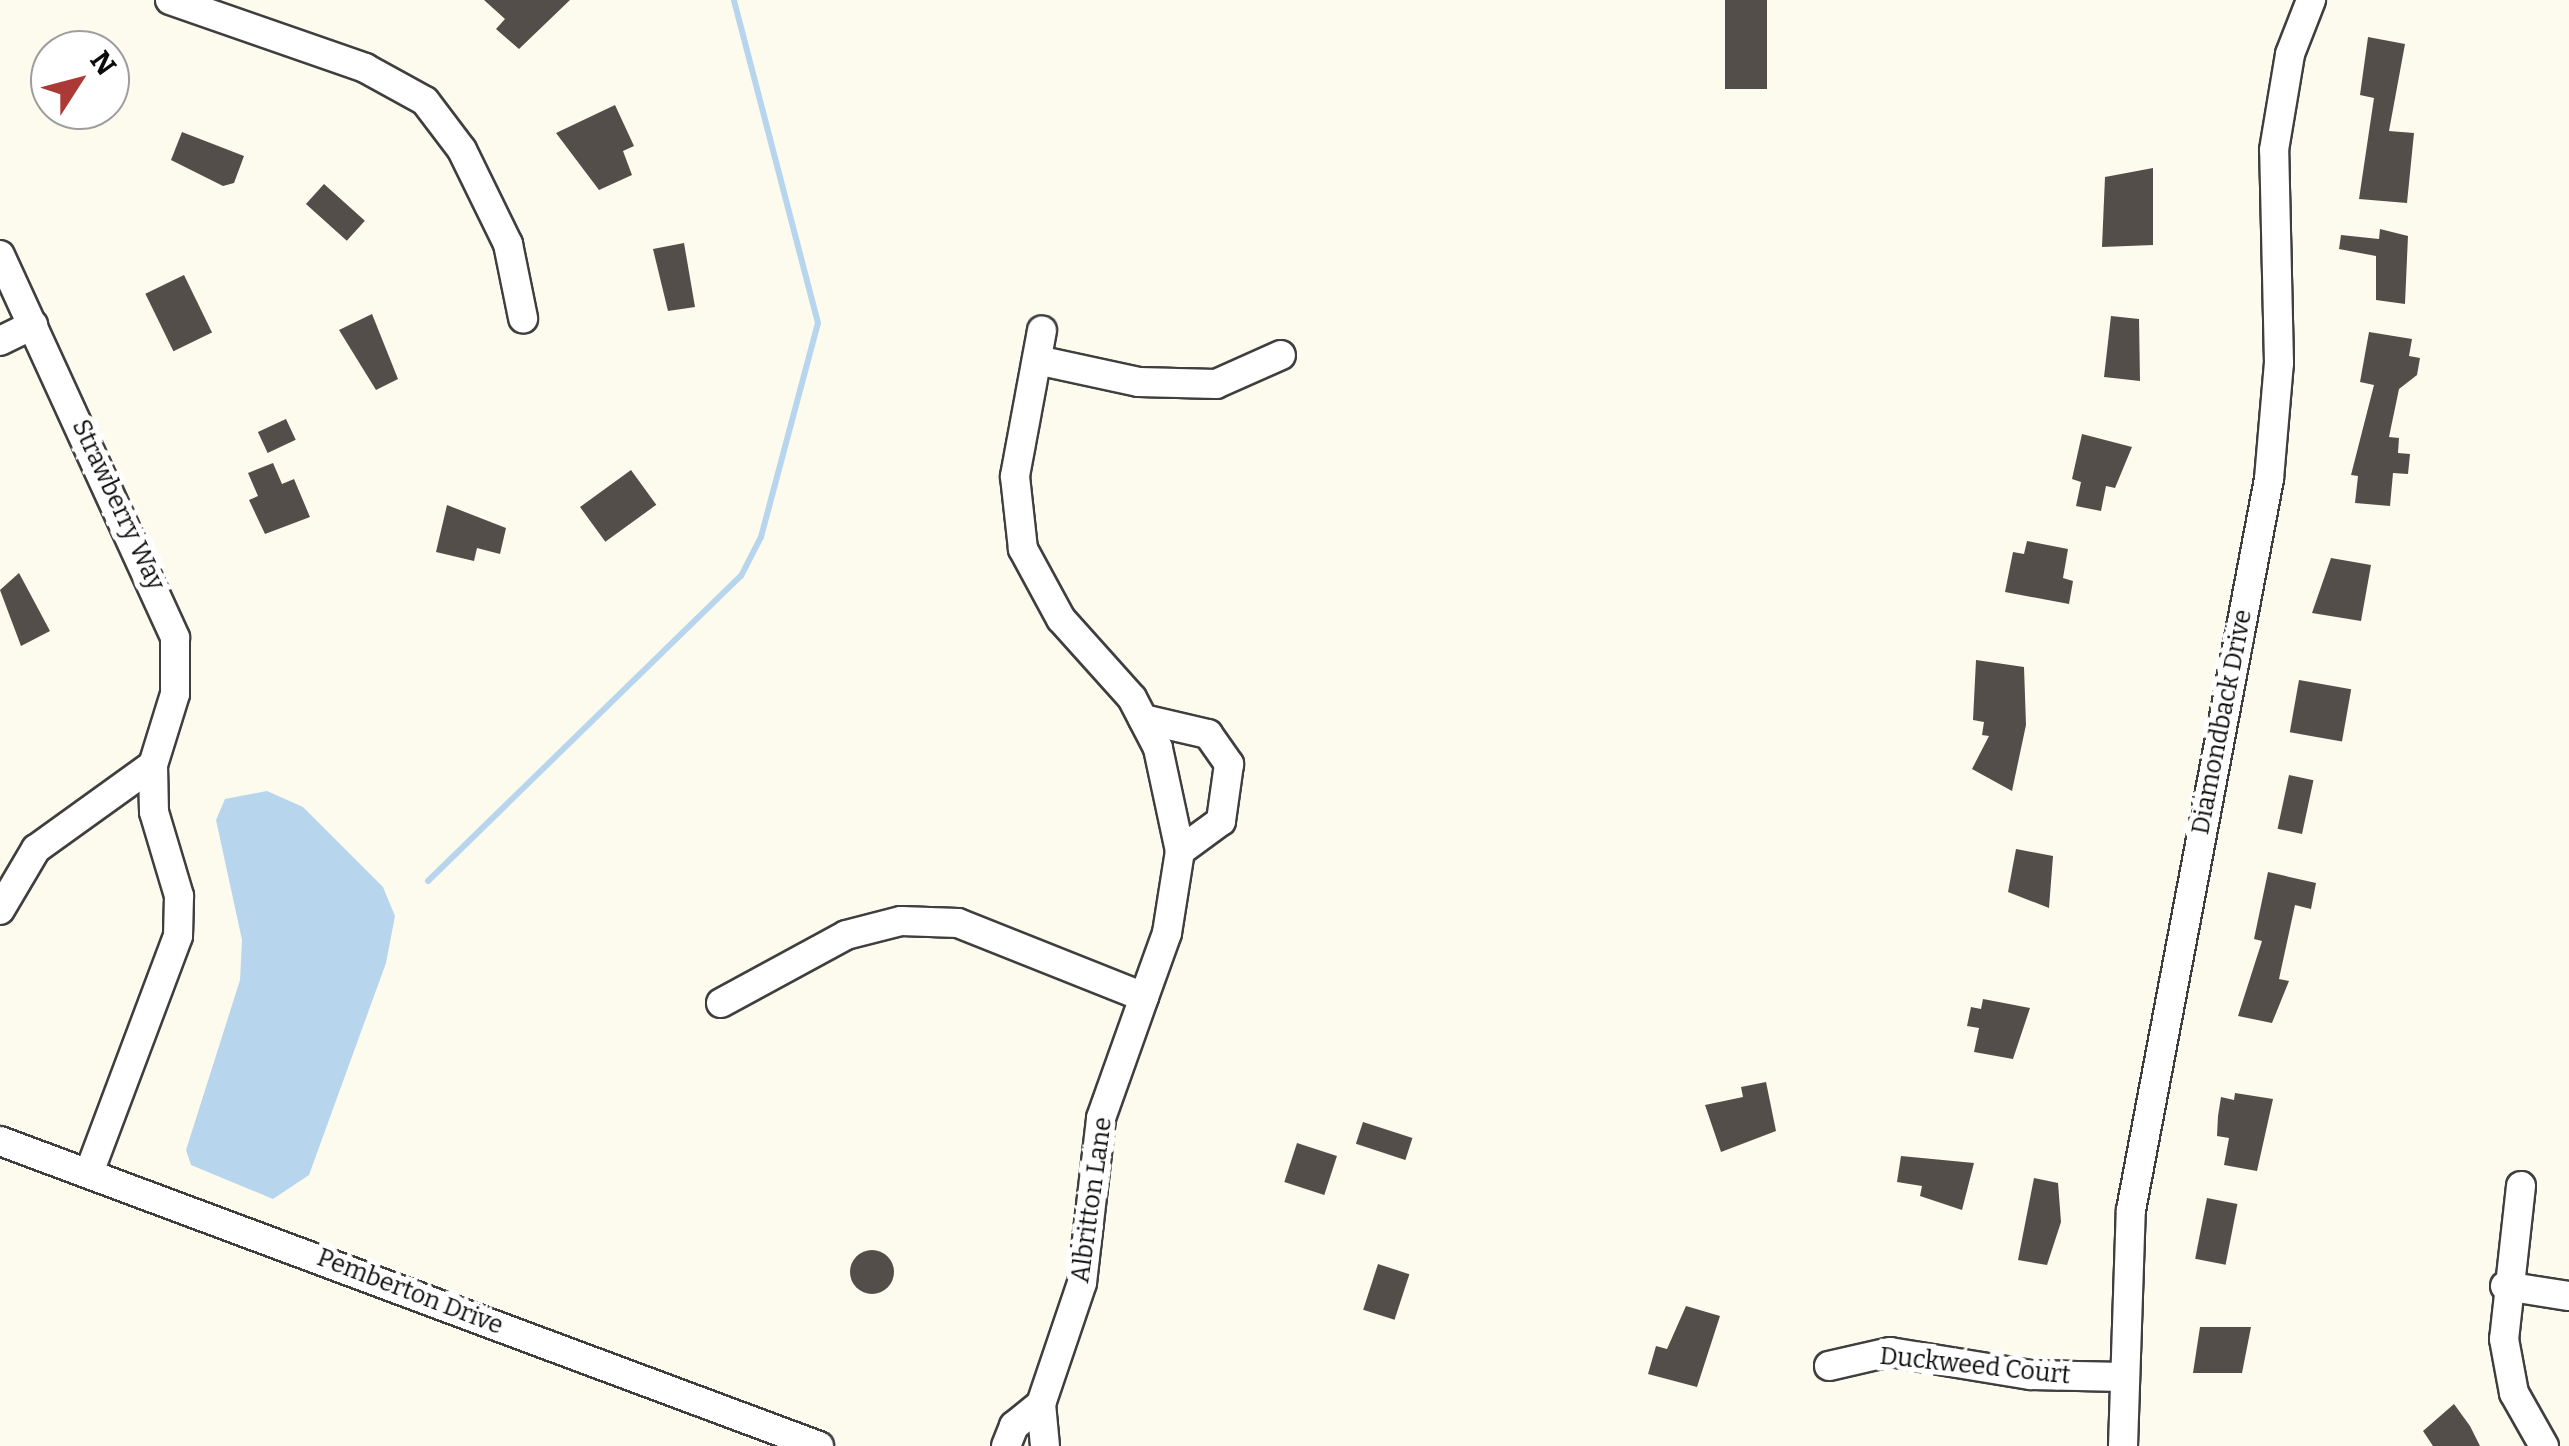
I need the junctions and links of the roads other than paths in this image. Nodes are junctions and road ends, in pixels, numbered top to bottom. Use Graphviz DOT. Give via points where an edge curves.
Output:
graph roads {
  1 [pos="170,0"];
  2 [pos="2312,0"];
  3 [pos="0,255"];
  4 [pos="524,318"];
  5 [pos="34,325"];
  6 [pos="1042,330"];
  7 [pos="0,341"];
  8 [pos="1281,355"];
  9 [pos="1037,360"];
  10 [pos="1143,719"];
  11 [pos="153,765"];
  12 [pos="1180,852"];
  13 [pos="0,910"];
  14 [pos="1144,997"];
  15 [pos="721,1003"];
  16 [pos="0,1141"];
  17 [pos="89,1173"];
  18 [pos="2521,1186"];
  19 [pos="2505,1286"];
  20 [pos="2569,1296"];
  21 [pos="1829,1366"];
  22 [pos="2124,1377"];
  23 [pos="1041,1404"];
  24 [pos="819,1446"];
  25 [pos="1006,1446"];
  26 [pos="1044,1446"];
  27 [pos="2123,1446"];
  28 [pos="2544,1446"];
  1 -- 4 [label="street" via="365,68 425,101 457,140 508,244"];
  2 -- 22 [label="street, Diamondback Drive" via="2286,70 2274,150 2280,363 2273,450 2132,1210"];
  3 -- 5 [label="street, Strawberry Way"];
  5 -- 7 [label="street"];
  5 -- 11 [label="street, Strawberry Way" via="175,638 176,694"];
  6 -- 9 [label="street"];
  8 -- 9 [label="street" via="1216,384 1140,382"];
  9 -- 10 [label="street" via="1014,476 1023,549 1062,619"];
  10 -- 12 [label="street" via="1158,748"];
  10 -- 12 [label="street" via="1208,734 1229,764 1222,821"];
  11 -- 13 [label="street" via="36,849"];
  11 -- 17 [label="street, Strawberry Way" via="154,812 179,896 178,936"];
  12 -- 14 [label="street, Albritton Lane" via="1167,932"];
  14 -- 15 [label="street" via="958,922 901,920 846,936"];
  14 -- 23 [label="street, Albritton Lane" via="1101,1118 1082,1283"];
  16 -- 17 [label="street, Pemberton Drive"];
  17 -- 24 [label="street, Pemberton Drive"];
  18 -- 19 [label="street"];
  19 -- 20 [label="street"];
  19 -- 28 [label="street" via="2514,1393"];
  21 -- 22 [label="street, Duckweed Court" via="1890,1352 2042,1376"];
  22 -- 27 [label="street, Diamondback Drive"];
  23 -- 25 [label="street" via="1014,1426"];
  23 -- 26 [label="street" via="1050,1432"];
}
